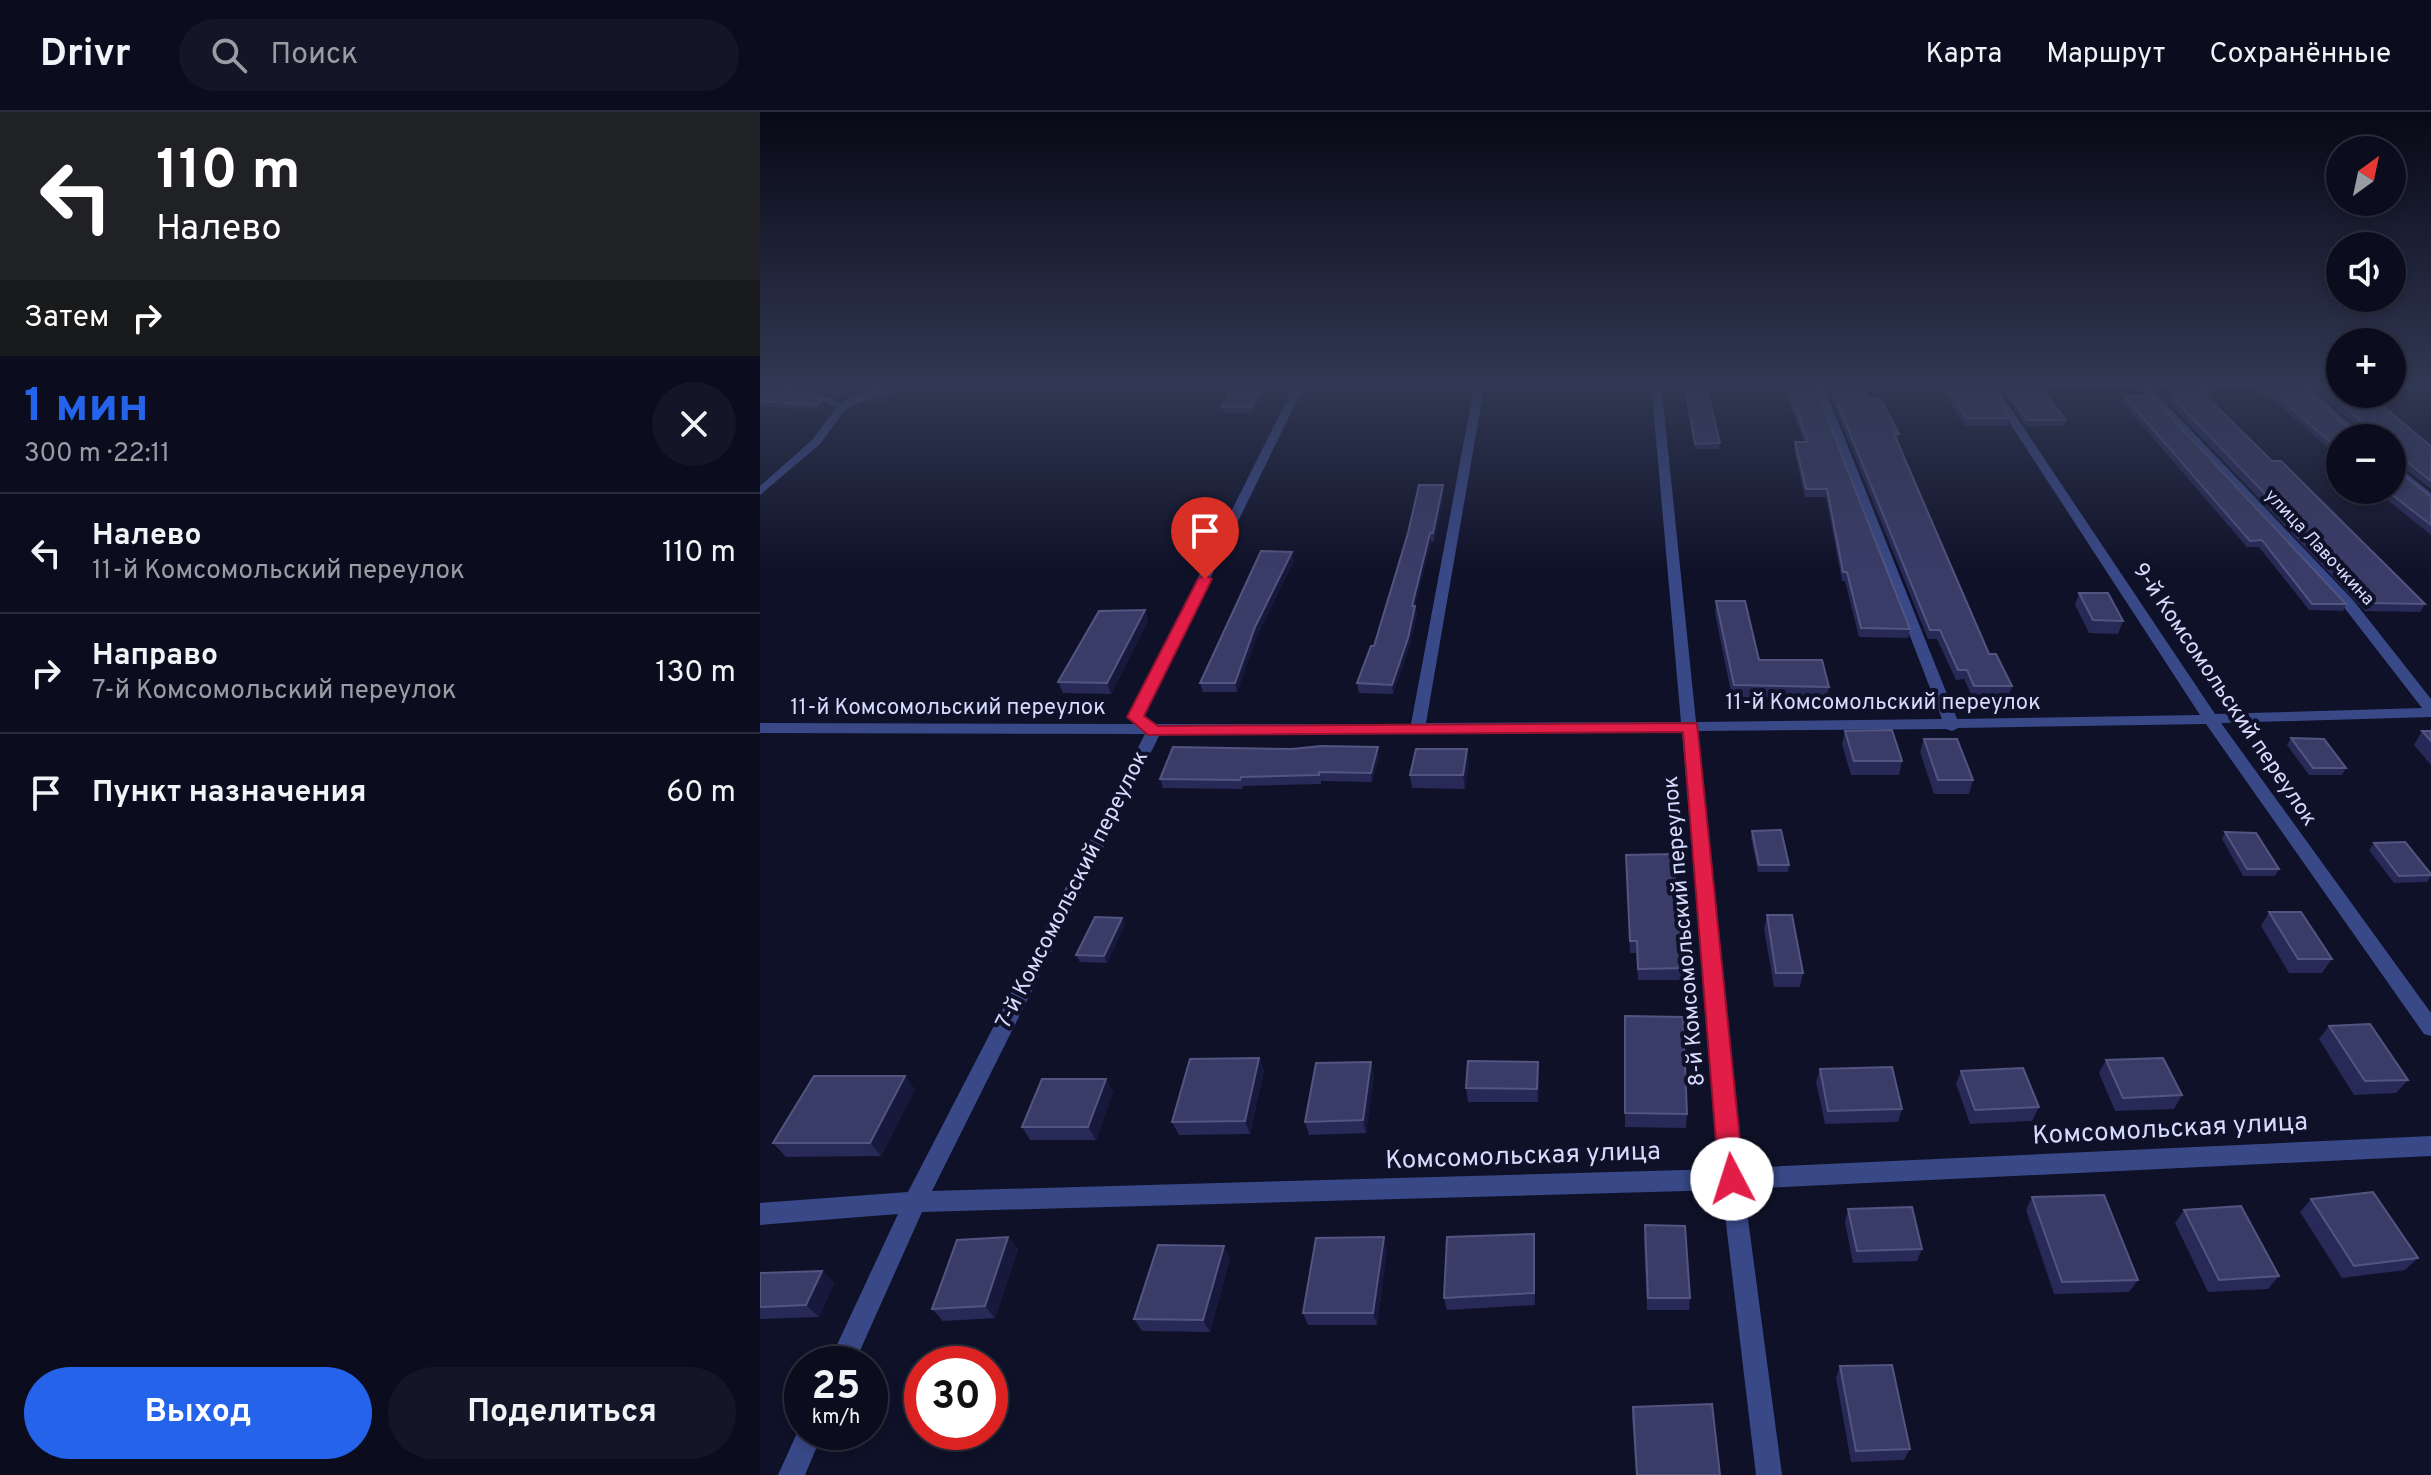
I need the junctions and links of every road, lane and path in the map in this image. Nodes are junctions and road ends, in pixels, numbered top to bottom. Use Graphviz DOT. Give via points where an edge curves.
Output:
graph roads {
  1 [pos="812,446"];
  2 [pos="1273,446"];
  3 [pos="1469,446"];
  4 [pos="1662,446"];
  5 [pos="1842,446"];
  6 [pos="2030,446"];
  7 [pos="2201,446"];
  8 [pos="2406,477"];
  9 [pos="760,492"];
  10 [pos="2431,499"];
  11 [pos="2431,711"];
  12 [pos="2212,721"];
  13 [pos="1952,726"];
  14 [pos="1691,727"];
  15 [pos="760,728"];
  16 [pos="1418,728"];
  17 [pos="1154,731"];
  18 [pos="2431,1028"];
  19 [pos="2431,1146"];
  20 [pos="1732,1179"];
  21 [pos="915,1202"];
  22 [pos="760,1214"];
  23 [pos="849,1346"];
  24 [pos="802,1450"];
  25 [pos="791,1475"];
  26 [pos="1769,1475"];
  1 -- 9 [label="street"];
  2 -- 17 [label="street, 7-й Комсомольский переулок" via="1135,717"];
  3 -- 16 [label="street"];
  4 -- 14 [label="street, 8-й Комсомольский переулок"];
  5 -- 13 [label="street"];
  6 -- 12 [label="street, 9-й Комсомольский переулок"];
  7 -- 11 [label="street, улица Лавочкина" via="2348,603"];
  8 -- 10 [label="street"];
  11 -- 12 [label="street, 11-й Комсомольский переулок"];
  12 -- 13 [label="street, 11-й Комсомольский переулок"];
  12 -- 18 [label="street, 9-й Комсомольский переулок"];
  13 -- 14 [label="street, 11-й Комсомольский переулок"];
  14 -- 16 [label="street, 11-й Комсомольский переулок"];
  14 -- 20 [label="street, 8-й Комсомольский переулок"];
  15 -- 17 [label="street, 11-й Комсомольский переулок"];
  16 -- 17 [label="street, 11-й Комсомольский переулок"];
  17 -- 21 [label="street, 7-й Комсомольский переулок"];
  19 -- 20 [label="street, Комсомольская улица"];
  20 -- 21 [label="street, Комсомольская улица"];
  20 -- 26 [label="street, 8-й Комсомольский переулок"];
  21 -- 22 [label="street, Комсомольская улица"];
  21 -- 23 [label="street, 7-й Комсомольский переулок"];
  24 -- 25 [label="street"];
}
